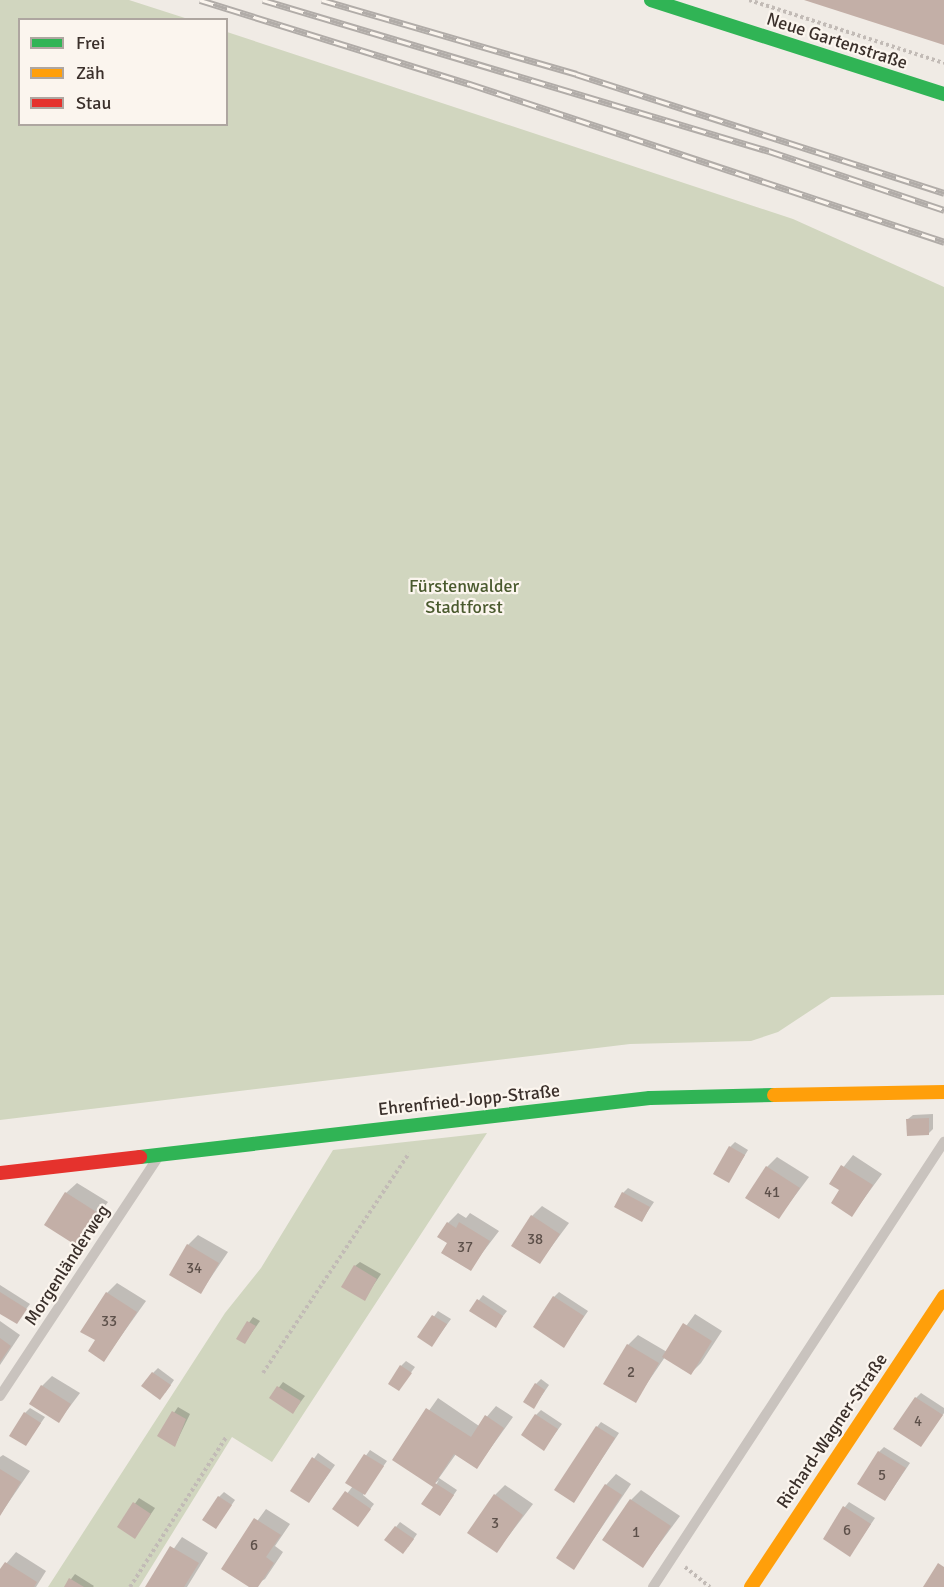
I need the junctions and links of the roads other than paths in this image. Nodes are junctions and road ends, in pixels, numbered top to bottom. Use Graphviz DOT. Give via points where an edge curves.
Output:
graph roads {
  1 [pos="651,0"];
  2 [pos="944,94"];
  3 [pos="944,1092"];
  4 [pos="944,1142"];
  5 [pos="161,1152"];
  6 [pos="0,1173"];
  7 [pos="944,1296"];
  8 [pos="0,1396"];
  9 [pos="653,1587"];
  10 [pos="751,1587"];
  1 -- 2 [label="street, Neue Gartenstraße"];
  3 -- 5 [label="street, Ehrenfried-Jopp-Straße" via="650,1098"];
  4 -- 9 [label="lane"];
  5 -- 6 [label="street, Ehrenfried-Jopp-Straße"];
  5 -- 8 [label="lane, Morgenländerweg"];
  7 -- 10 [label="street, Richard-Wagner-Straße"];
}
